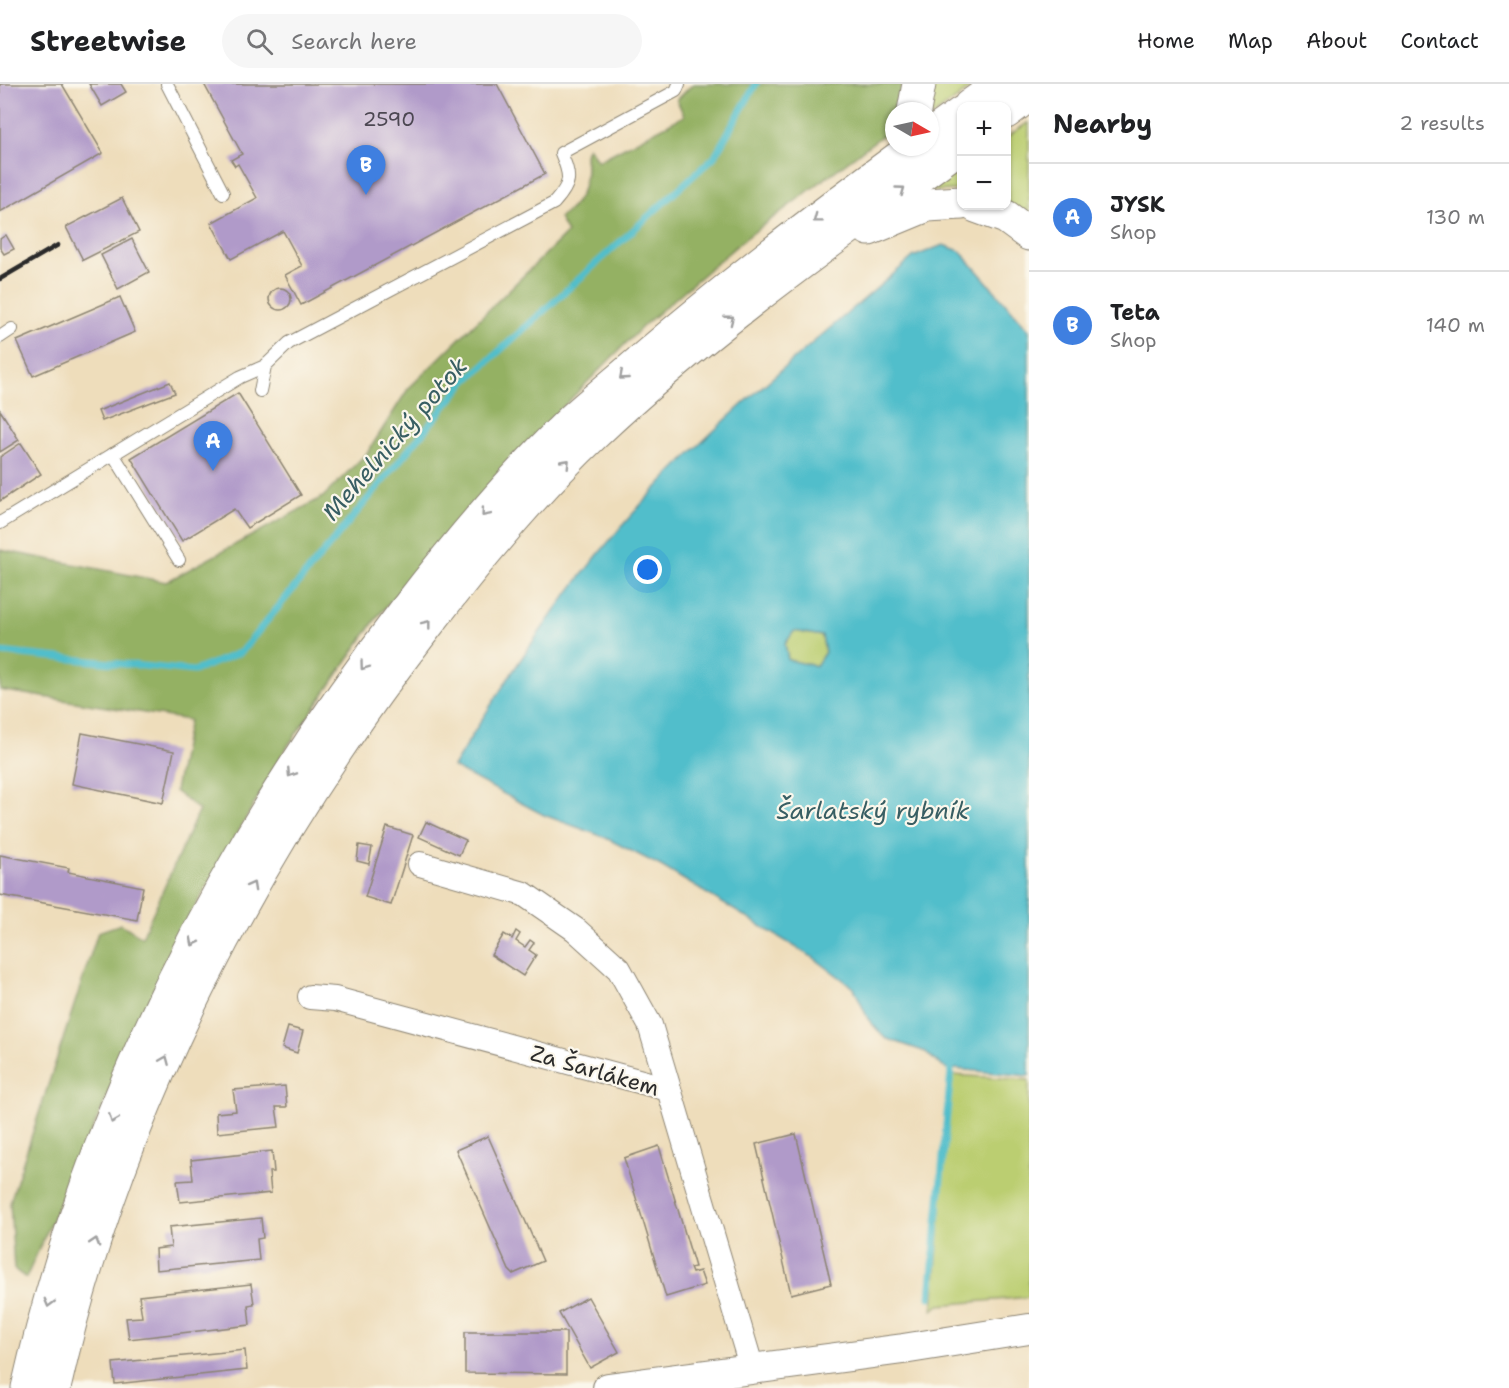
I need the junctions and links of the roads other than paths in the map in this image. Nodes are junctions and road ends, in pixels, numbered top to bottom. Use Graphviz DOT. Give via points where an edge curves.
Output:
graph roads {
  1 [pos="167,84"];
  2 [pos="679,84"];
  3 [pos="919,84"];
  4 [pos="1001,84"];
  5 [pos="1029,95"];
  6 [pos="916,102"];
  7 [pos="976,102"];
  8 [pos="1011,108"];
  9 [pos="957,117"];
  10 [pos="939,130"];
  11 [pos="957,149"];
  12 [pos="886,156"];
  13 [pos="902,156"];
  14 [pos="863,184"];
  15 [pos="223,193"];
  16 [pos="957,203"];
  17 [pos="987,210"];
  18 [pos="1029,234"];
  19 [pos="820,249"];
  20 [pos="12,329"];
  21 [pos="0,337"];
  22 [pos="265,366"];
  23 [pos="260,391"];
  24 [pos="113,454"];
  25 [pos="0,523"];
  26 [pos="179,560"];
  27 [pos="420,864"];
  28 [pos="310,997"];
  29 [pos="668,1089"];
  30 [pos="1029,1329"];
  31 [pos="50,1366"];
  32 [pos="752,1369"];
  33 [pos="28,1388"];
  34 [pos="608,1388"];
  1 -- 15 [label="lane"];
  2 -- 22 [label="lane" via="676,91 561,153 570,173 567,189 554,203 289,343"];
  3 -- 6 [label="highway"];
  4 -- 7 [label="highway"];
  5 -- 8 [label="highway"];
  9 -- 10 [label="highway"];
  19 -- 11 [label="highway, one-way"];
  12 -- 14 [label="highway"];
  13 -- 14 [label="highway"];
  14 -- 31 [label="highway, one-way" via="731,284 572,420 440,566 322,723 221,891 155,1021 81,1203 52,1293"];
  16 -- 19 [label="highway" via="927,205"];
  17 -- 18 [label="highway" via="1006,217"];
  31 -- 19 [label="highway, one-way" via="101,1220 175,1036 279,838 343,739 458,585 585,443 684,354"];
  20 -- 21 [label="lane"];
  22 -- 23 [label="lane"];
  22 -- 24 [label="lane" via="240,377"];
  24 -- 25 [label="lane"];
  24 -- 26 [label="lane"];
  27 -- 29 [label="street" via="524,894 593,945 619,969 650,1025"];
  28 -- 29 [label="street, Za Šarlákem" via="335,999"];
  29 -- 32 [label="street, Za Šarlákem"];
  30 -- 32 [label="street"];
  31 -- 33 [label="highway"];
  32 -- 34 [label="street"];
}
